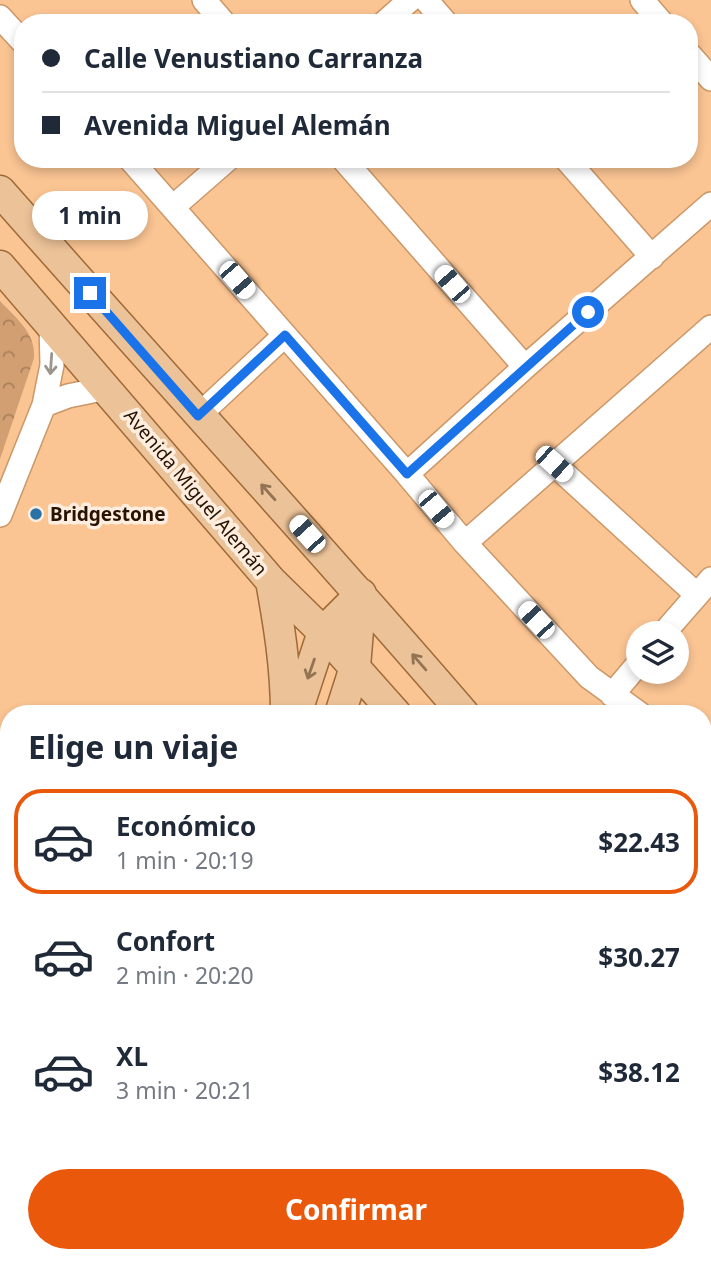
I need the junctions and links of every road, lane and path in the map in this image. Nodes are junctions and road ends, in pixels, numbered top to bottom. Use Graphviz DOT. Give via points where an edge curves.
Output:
graph roads {
  1 [pos="204,0"];
  2 [pos="410,0"];
  3 [pos="426,0"];
  4 [pos="642,0"];
  5 [pos="216,14"];
  6 [pos="394,14"];
  7 [pos="438,14"];
  8 [pos="654,14"];
  9 [pos="0,17"];
  10 [pos="14,32"];
  11 [pos="698,64"];
  12 [pos="711,79"];
  13 [pos="138,168"];
  14 [pos="218,168"];
  15 [pos="351,168"];
  16 [pos="574,168"];
  17 [pos="0,191"];
  18 [pos="711,204"];
  19 [pos="173,207"];
  20 [pos="652,257"];
  21 [pos="0,266"];
  22 [pos="51,324"];
  23 [pos="711,327"];
  24 [pos="285,335"];
  25 [pos="525,367"];
  26 [pos="107,388"];
  27 [pos="44,405"];
  28 [pos="198,416"];
  29 [pos="554,464"];
  30 [pos="407,474"];
  31 [pos="0,516"];
  32 [pos="465,543"];
  33 [pos="271,581"];
  34 [pos="704,586"];
  35 [pos="361,594"];
  36 [pos="674,621"];
  37 [pos="323,632"];
  38 [pos="355,667"];
  39 [pos="626,678"];
  40 [pos="612,695"];
  41 [pos="286,705"];
  42 [pos="299,705"];
  43 [pos="343,705"];
  44 [pos="388,705"];
  45 [pos="456,705"];
  46 [pos="627,705"];
  1 -- 5 [label="street"];
  2 -- 6 [label="street"];
  3 -- 7 [label="street"];
  4 -- 8 [label="street"];
  9 -- 10 [label="street"];
  11 -- 12 [label="street"];
  13 -- 19 [label="street"];
  14 -- 19 [label="street"];
  15 -- 25 [label="street"];
  16 -- 20 [label="street"];
  17 -- 28 [label="main road"];
  18 -- 20 [label="street"];
  19 -- 24 [label="street"];
  20 -- 25 [label="street"];
  21 -- 22 [label="main road, Avenida Miguel Alemán"];
  22 -- 26 [label="main road, Avenida Miguel Alemán"];
  22 -- 27 [label="street, one-way" via="52,365"];
  23 -- 29 [label="street"];
  24 -- 28 [label="street"];
  24 -- 30 [label="street"];
  25 -- 30 [label="street"];
  26 -- 27 [label="street"];
  26 -- 33 [label="main road, Avenida Miguel Alemán"];
  27 -- 31 [label="street"];
  35 -- 28 [label="main road, one-way"];
  29 -- 32 [label="street"];
  29 -- 34 [label="street"];
  30 -- 32 [label="street"];
  32 -- 40 [label="street" via="589,677"];
  33 -- 37 [label="main road, Avenida Miguel Alemán"];
  33 -- 41 [label="main road"];
  34 -- 36 [label="street"];
  35 -- 37 [label="main road"];
  35 -- 38 [label="main road"];
  45 -- 35 [label="main road, one-way"];
  37 -- 38 [label="main road, Avenida Miguel Alemán"];
  37 -- 42 [label="main road, one-way"];
  38 -- 43 [label="main road"];
  38 -- 44 [label="main road, Avenida Miguel Alemán"];
  39 -- 40 [label="street"];
  40 -- 46 [label="street"];
}
